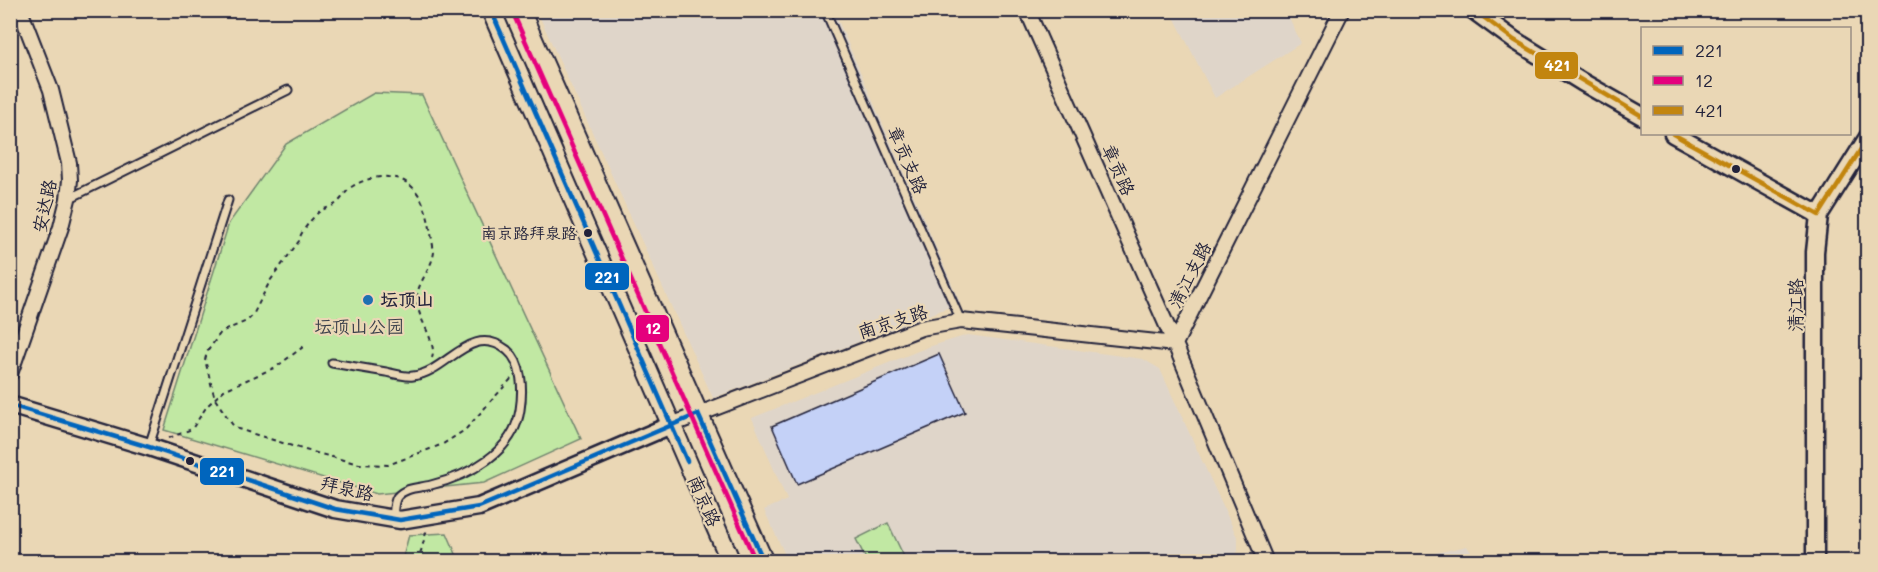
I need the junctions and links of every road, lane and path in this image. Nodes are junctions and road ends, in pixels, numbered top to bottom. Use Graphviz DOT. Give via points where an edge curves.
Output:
graph roads {
  1 [pos="20,10"];
  2 [pos="491,10"];
  3 [pos="520,10"];
  4 [pos="825,10"];
  5 [pos="1027,10"];
  6 [pos="1342,10"];
  7 [pos="1473,10"];
  8 [pos="288,90"];
  9 [pos="1641,115"];
  10 [pos="1675,135"];
  11 [pos="1868,137"];
  12 [pos="69,199"];
  13 [pos="228,200"];
  14 [pos="1819,215"];
  15 [pos="961,321"];
  16 [pos="307,344"];
  17 [pos="1175,344"];
  18 [pos="333,363"];
  19 [pos="519,370"];
  20 [pos="425,372"];
  21 [pos="10,374"];
  22 [pos="214,399"];
  23 [pos="10,405"];
  24 [pos="698,414"];
  25 [pos="671,425"];
  26 [pos="149,447"];
  27 [pos="431,515"];
  28 [pos="393,519"];
  29 [pos="418,561"];
  30 [pos="732,561"];
  31 [pos="764,561"];
  32 [pos="1266,561"];
  33 [pos="1815,561"];
  1 -- 12 [label="street, 安达路" via="51,90 69,163"];
  2 -- 25 [label="main road, 南京路"];
  3 -- 24 [label="main road, 南京路"];
  4 -- 15 [label="lane, 章贡支路"];
  5 -- 17 [label="street, 章贡路"];
  6 -- 17 [label="street, 清江支路"];
  7 -- 9 [label="street" via="1524,46"];
  8 -- 12 [label="lane"];
  10 -- 14 [label="street"];
  11 -- 14 [label="street"];
  12 -- 21 [label="street, 安达路"];
  13 -- 26 [label="lane"];
  14 -- 33 [label="street, 清江路" via="1815,252"];
  15 -- 17 [label="street, 南京支路"];
  15 -- 24 [label="street, 南京支路" via="921,328"];
  16 -- 22 [label="path" via="276,367 224,390"];
  17 -- 32 [label="street"];
  18 -- 20 [label="lane" via="411,377"];
  19 -- 20 [label="lane" via="511,353 485,340"];
  19 -- 22 [label="path" via="465,430 443,444 388,465 359,464 238,429"];
  19 -- 28 [label="lane" via="520,412 507,442 468,471 407,490 396,500"];
  20 -- 22 [label="path" via="434,353 417,296 434,252 426,210 410,185 399,178 378,177 352,187 336,205 321,211 270,281 254,315 221,332 205,360"];
  22 -- 26 [label="path" via="192,429"];
  23 -- 26 [label="street, 拜泉路"];
  24 -- 25 [label="street, 南京支路"];
  24 -- 31 [label="main road, 南京路"];
  25 -- 27 [label="street, 拜泉路" via="479,507"];
  25 -- 30 [label="main road, 南京路"];
  26 -- 28 [label="street, 拜泉路" via="334,509"];
  27 -- 28 [label="street, 拜泉路"];
  27 -- 29 [label="path"];
}
